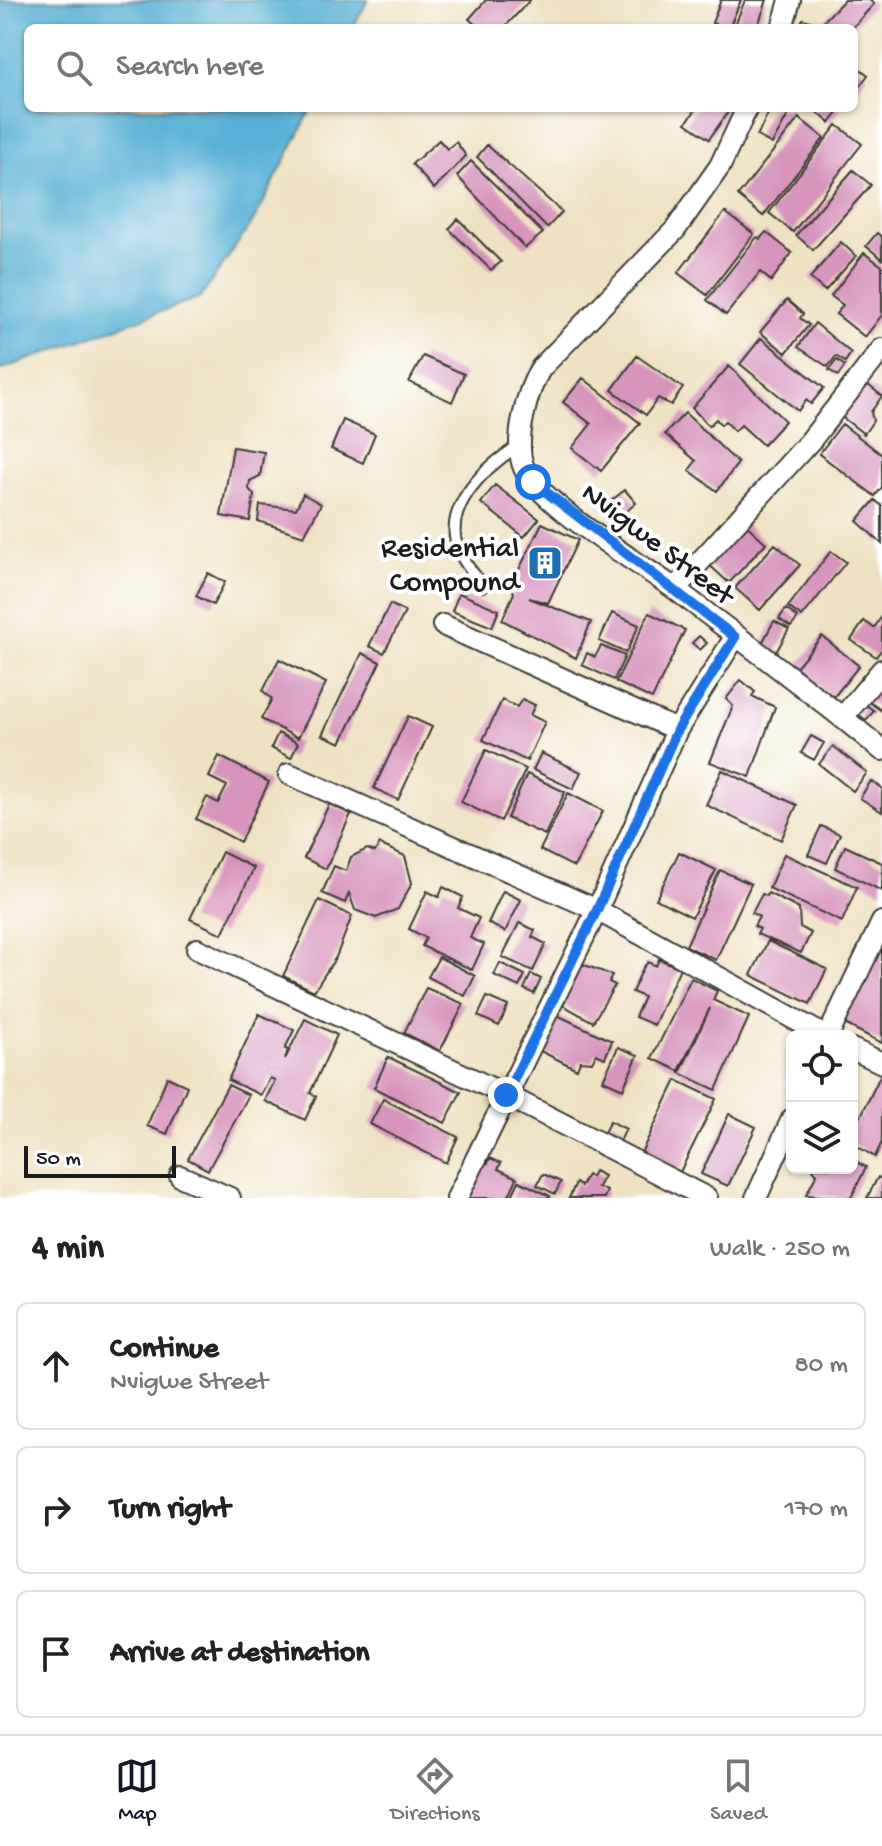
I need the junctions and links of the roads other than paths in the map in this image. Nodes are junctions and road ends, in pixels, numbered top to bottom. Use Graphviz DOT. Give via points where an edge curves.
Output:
graph roads {
  1 [pos="790,0"];
  2 [pos="783,24"];
  3 [pos="745,112"];
  4 [pos="882,349"];
  5 [pos="522,444"];
  6 [pos="483,586"];
  7 [pos="675,589"];
  8 [pos="443,625"];
  9 [pos="735,637"];
  10 [pos="882,670"];
  11 [pos="843,717"];
  12 [pos="677,730"];
  13 [pos="882,750"];
  14 [pos="289,774"];
  15 [pos="597,910"];
  16 [pos="882,922"];
  17 [pos="197,949"];
  18 [pos="816,1030"];
  19 [pos="830,1030"];
  20 [pos="858,1052"];
  21 [pos="882,1063"];
  22 [pos="506,1095"];
  23 [pos="786,1132"];
  24 [pos="180,1176"];
  25 [pos="230,1198"];
  26 [pos="457,1198"];
  27 [pos="707,1198"];
  28 [pos="756,1198"];
  1 -- 2 [label="street"];
  3 -- 5 [label="street, Nvigwe Street" via="720,166 675,230 541,368 527,399"];
  4 -- 7 [label="street" via="811,440"];
  5 -- 6 [label="lane" via="481,472 458,515 460,555"];
  5 -- 7 [label="street, Nvigwe Street" via="523,465 533,482"];
  7 -- 9 [label="street, Nvigwe Street"];
  8 -- 12 [label="street"];
  9 -- 11 [label="street, Nvigwe Street"];
  9 -- 12 [label="street"];
  10 -- 11 [label="street"];
  11 -- 13 [label="street, Nvigwe Street"];
  12 -- 15 [label="street"];
  14 -- 15 [label="street"];
  15 -- 18 [label="street"];
  15 -- 22 [label="street"];
  16 -- 19 [label="street"];
  17 -- 22 [label="street"];
  20 -- 21 [label="street"];
  22 -- 26 [label="street"];
  22 -- 27 [label="street"];
  23 -- 28 [label="street"];
  24 -- 25 [label="street"];
}
